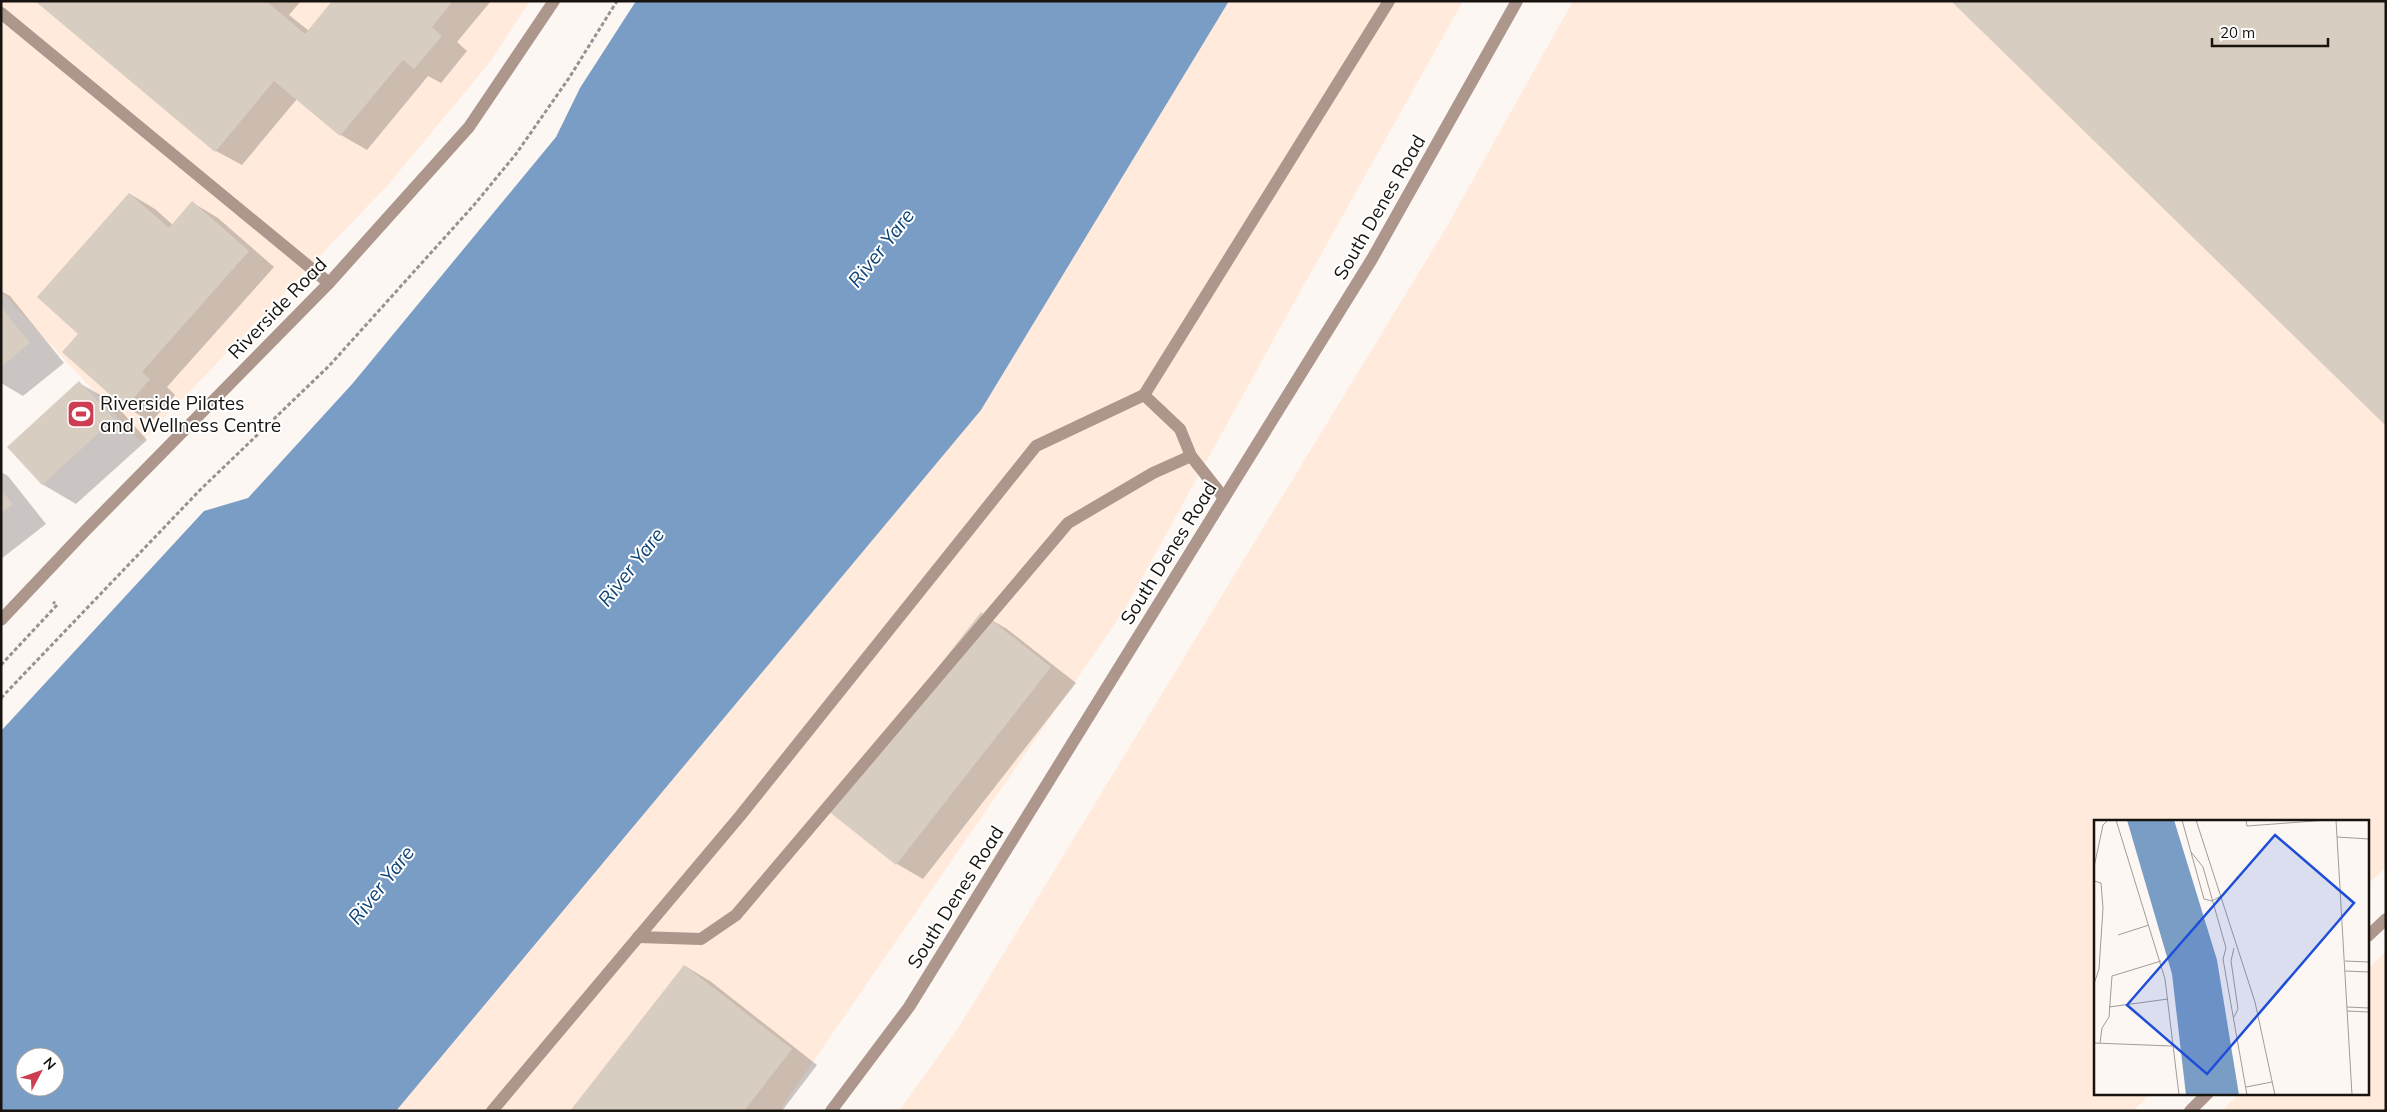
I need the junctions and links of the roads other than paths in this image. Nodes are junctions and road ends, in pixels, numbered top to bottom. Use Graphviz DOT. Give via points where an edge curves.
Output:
graph roads {
  1 [pos="554,1"];
  2 [pos="1389,1"];
  3 [pos="1517,1"];
  4 [pos="1,13"];
  5 [pos="329,283"];
  6 [pos="1144,395"];
  7 [pos="1191,456"];
  8 [pos="1224,498"];
  9 [pos="1,620"];
  10 [pos="2386,919"];
  11 [pos="2370,934"];
  12 [pos="638,937"];
  13 [pos="2207,1094"];
  14 [pos="492,1111"];
  15 [pos="831,1111"];
  16 [pos="2190,1111"];
  1 -- 5 [label="street, Riverside Road" via="469,127"];
  2 -- 6 [label="street"];
  3 -- 8 [label="street, South Denes Road" via="1372,259"];
  4 -- 5 [label="street"];
  5 -- 9 [label="street, Riverside Road"];
  6 -- 7 [label="street" via="1180,429"];
  6 -- 12 [label="street" via="1036,446 740,816"];
  7 -- 8 [label="street"];
  7 -- 12 [label="street" via="1153,473 1068,523 736,915 702,939"];
  8 -- 15 [label="street, South Denes Road" via="909,1007"];
  10 -- 11 [label="street"];
  12 -- 14 [label="street"];
  13 -- 16 [label="street"];
}
